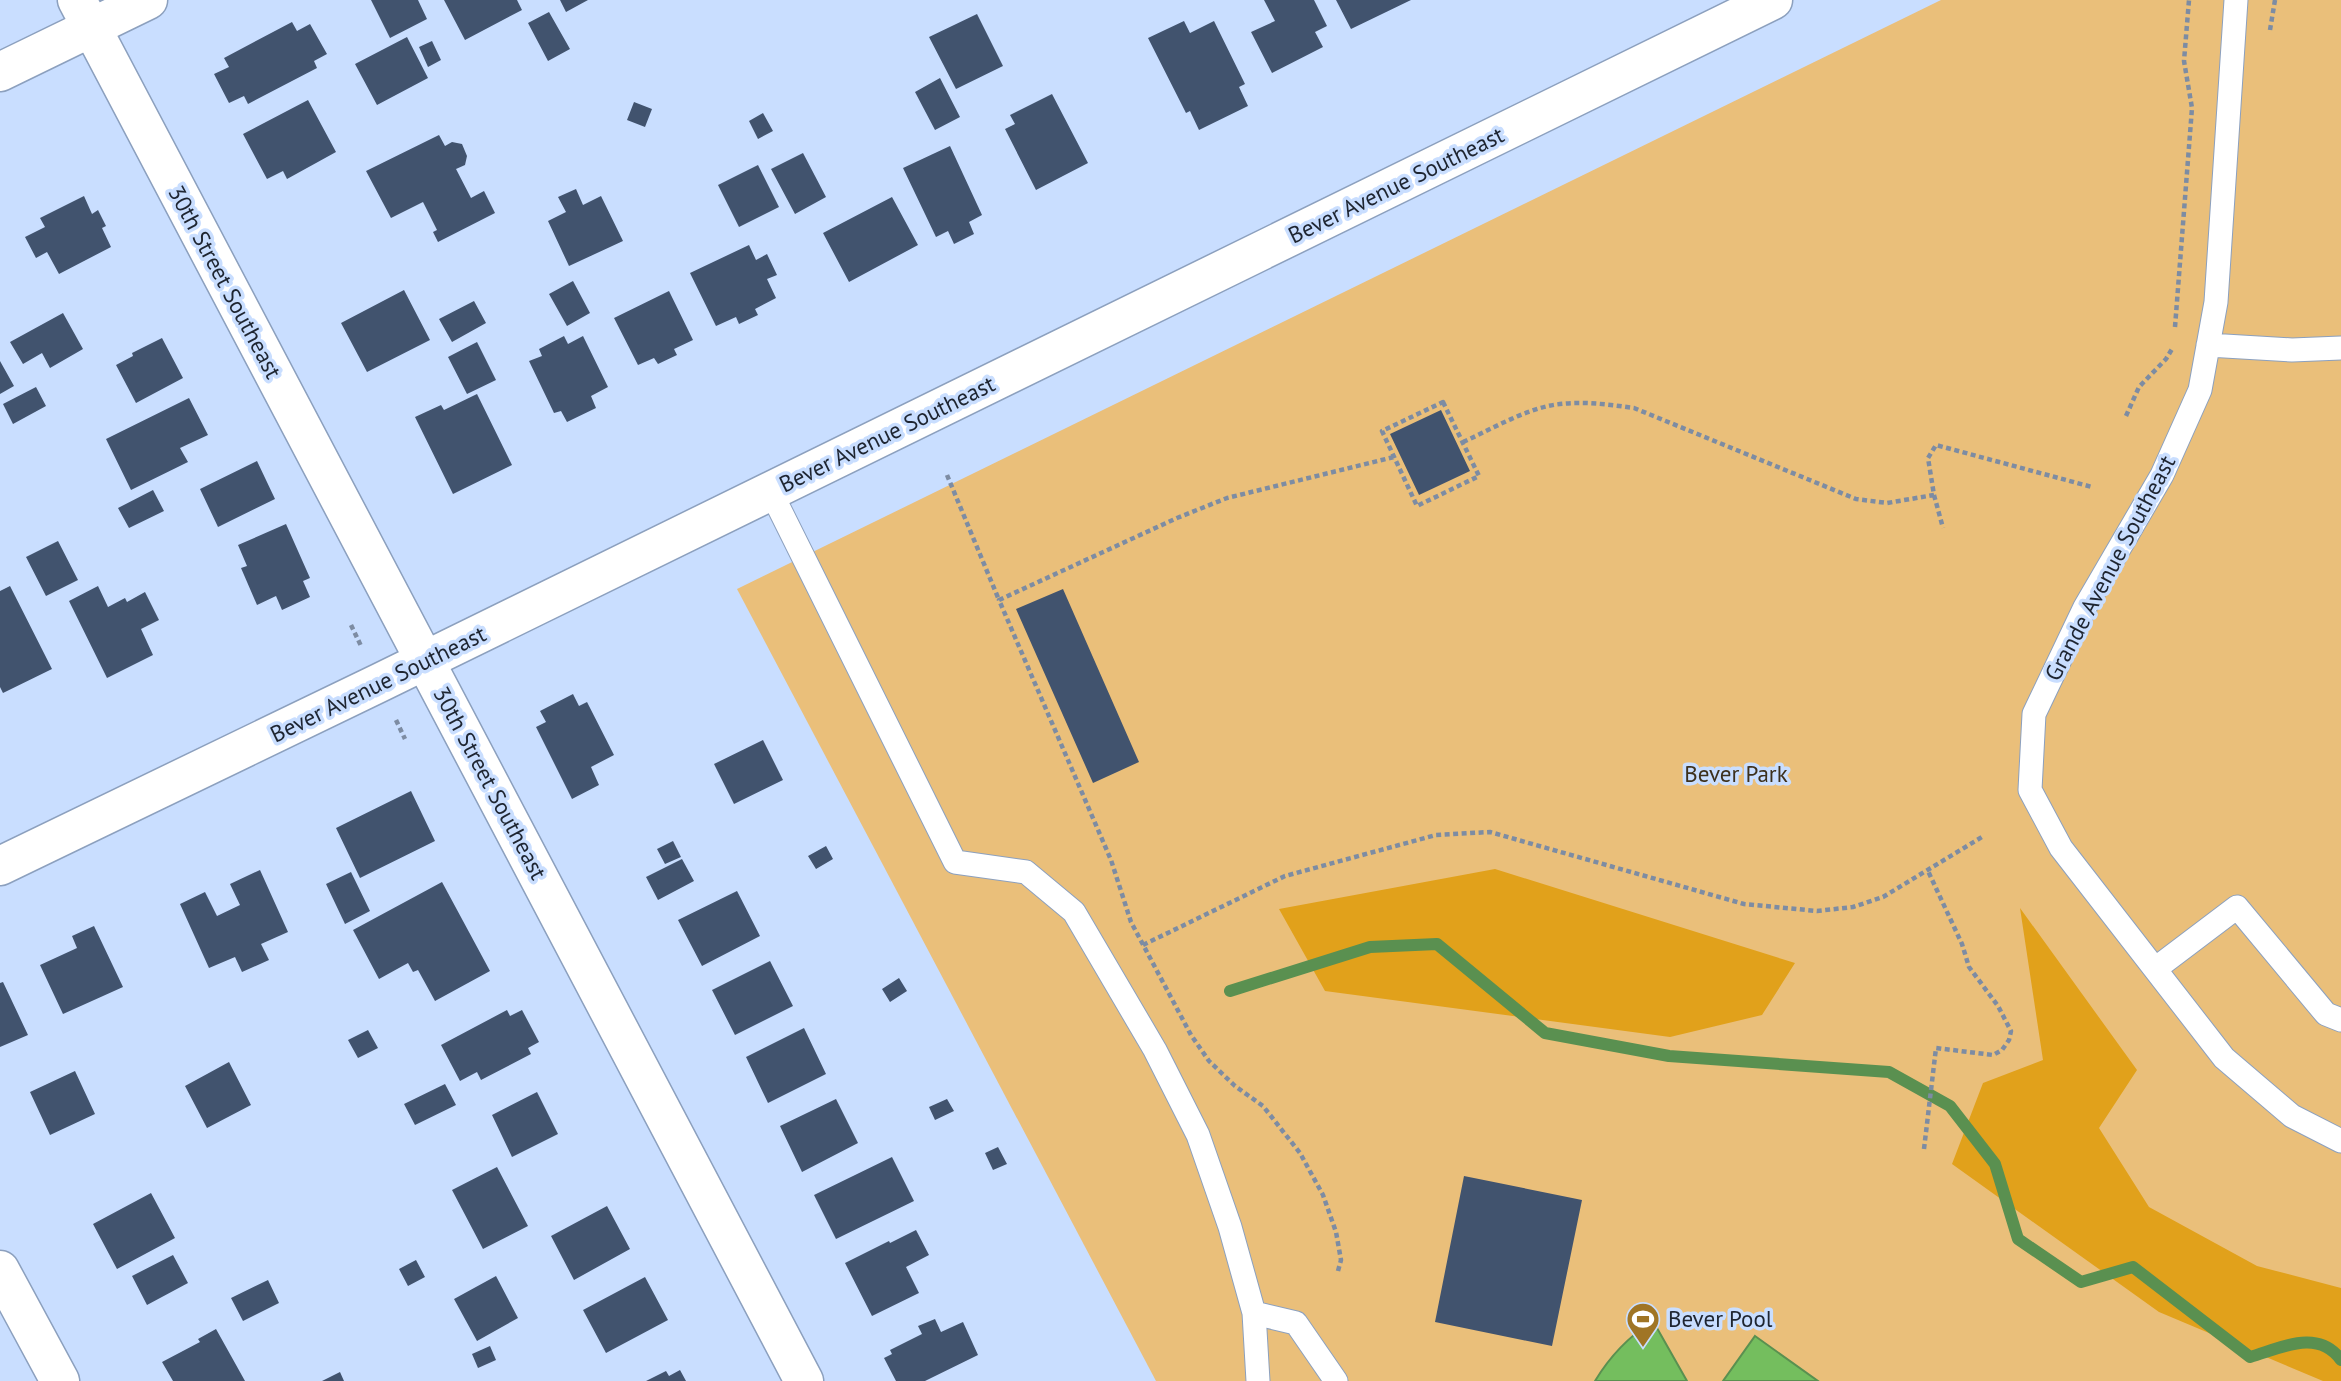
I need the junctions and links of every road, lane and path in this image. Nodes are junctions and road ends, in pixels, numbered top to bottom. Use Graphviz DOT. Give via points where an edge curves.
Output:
graph roads {
  1 [pos="148,0"];
  2 [pos="1773,0"];
  3 [pos="2189,0"];
  4 [pos="2236,0"];
  5 [pos="84,14"];
  6 [pos="0,72"];
  7 [pos="2175,331"];
  8 [pos="2174,345"];
  9 [pos="2208,345"];
  10 [pos="2341,348"];
  11 [pos="2126,416"];
  12 [pos="1463,442"];
  13 [pos="1394,457"];
  14 [pos="947,475"];
  15 [pos="2092,487"];
  16 [pos="771,492"];
  17 [pos="1934,495"];
  18 [pos="1943,528"];
  19 [pos="999,600"];
  20 [pos="351,625"];
  21 [pos="367,658"];
  22 [pos="426,661"];
  23 [pos="392,710"];
  24 [pos="405,739"];
  25 [pos="1982,837"];
  26 [pos="0,866"];
  27 [pos="1928,871"];
  28 [pos="1143,946"];
  29 [pos="2155,969"];
  30 [pos="2341,1020"];
  31 [pos="2341,1141"];
  32 [pos="1924,1149"];
  33 [pos="0,1270"];
  34 [pos="1338,1271"];
  35 [pos="1254,1313"];
  36 [pos="60,1381"];
  37 [pos="804,1381"];
  38 [pos="1258,1381"];
  39 [pos="1336,1381"];
  1 -- 5 [label="street"];
  2 -- 16 [label="street, Bever Avenue Southeast"];
  3 -- 7 [label="path" via="2184,61 2192,108"];
  4 -- 9 [label="lane, Grande Avenue Southeast" via="2216,302"];
  5 -- 6 [label="street"];
  5 -- 22 [label="street, 30th Street Southeast"];
  8 -- 11 [label="path" via="2138,387"];
  9 -- 10 [label="lane" via="2292,351"];
  9 -- 29 [label="lane, Grande Avenue Southeast" via="2200,390 2161,475 2084,607 2035,714 2029,790 2061,848"];
  12 -- 13 [label="path" via="1443,402 1382,431"];
  12 -- 13 [label="path" via="1479,476 1417,506"];
  12 -- 17 [label="path" via="1547,407 1604,404 1634,408 1856,499 1887,503"];
  13 -- 19 [label="path" via="1227,498"];
  14 -- 19 [label="path"];
  15 -- 17 [label="path" via="1936,445 1928,458"];
  16 -- 22 [label="street, Bever Avenue Southeast"];
  16 -- 35 [label="lane" via="955,862 1026,873 1074,912 1198,1135"];
  17 -- 18 [label="path"];
  19 -- 28 [label="path" via="1111,860 1130,922"];
  20 -- 21 [label="path"];
  22 -- 26 [label="street, Bever Avenue Southeast"];
  22 -- 37 [label="street, 30th Street Southeast"];
  23 -- 24 [label="path"];
  25 -- 27 [label="path"];
  27 -- 28 [label="path" via="1883,897 1853,907 1816,911 1744,904 1490,832 1436,835 1285,876"];
  27 -- 32 [label="path" via="1969,967 2011,1031 2002,1050 1993,1055 1936,1048"];
  28 -- 34 [label="path" via="1209,1061 1263,1106 1300,1153 1323,1195 1336,1232 1341,1260"];
  29 -- 30 [label="lane" via="2237,907 2326,1014"];
  29 -- 31 [label="lane, Grande Avenue Southeast" via="2224,1058 2292,1116"];
  33 -- 36 [label="street"];
  35 -- 38 [label="lane"];
  35 -- 39 [label="lane" via="1296,1322"];
}
